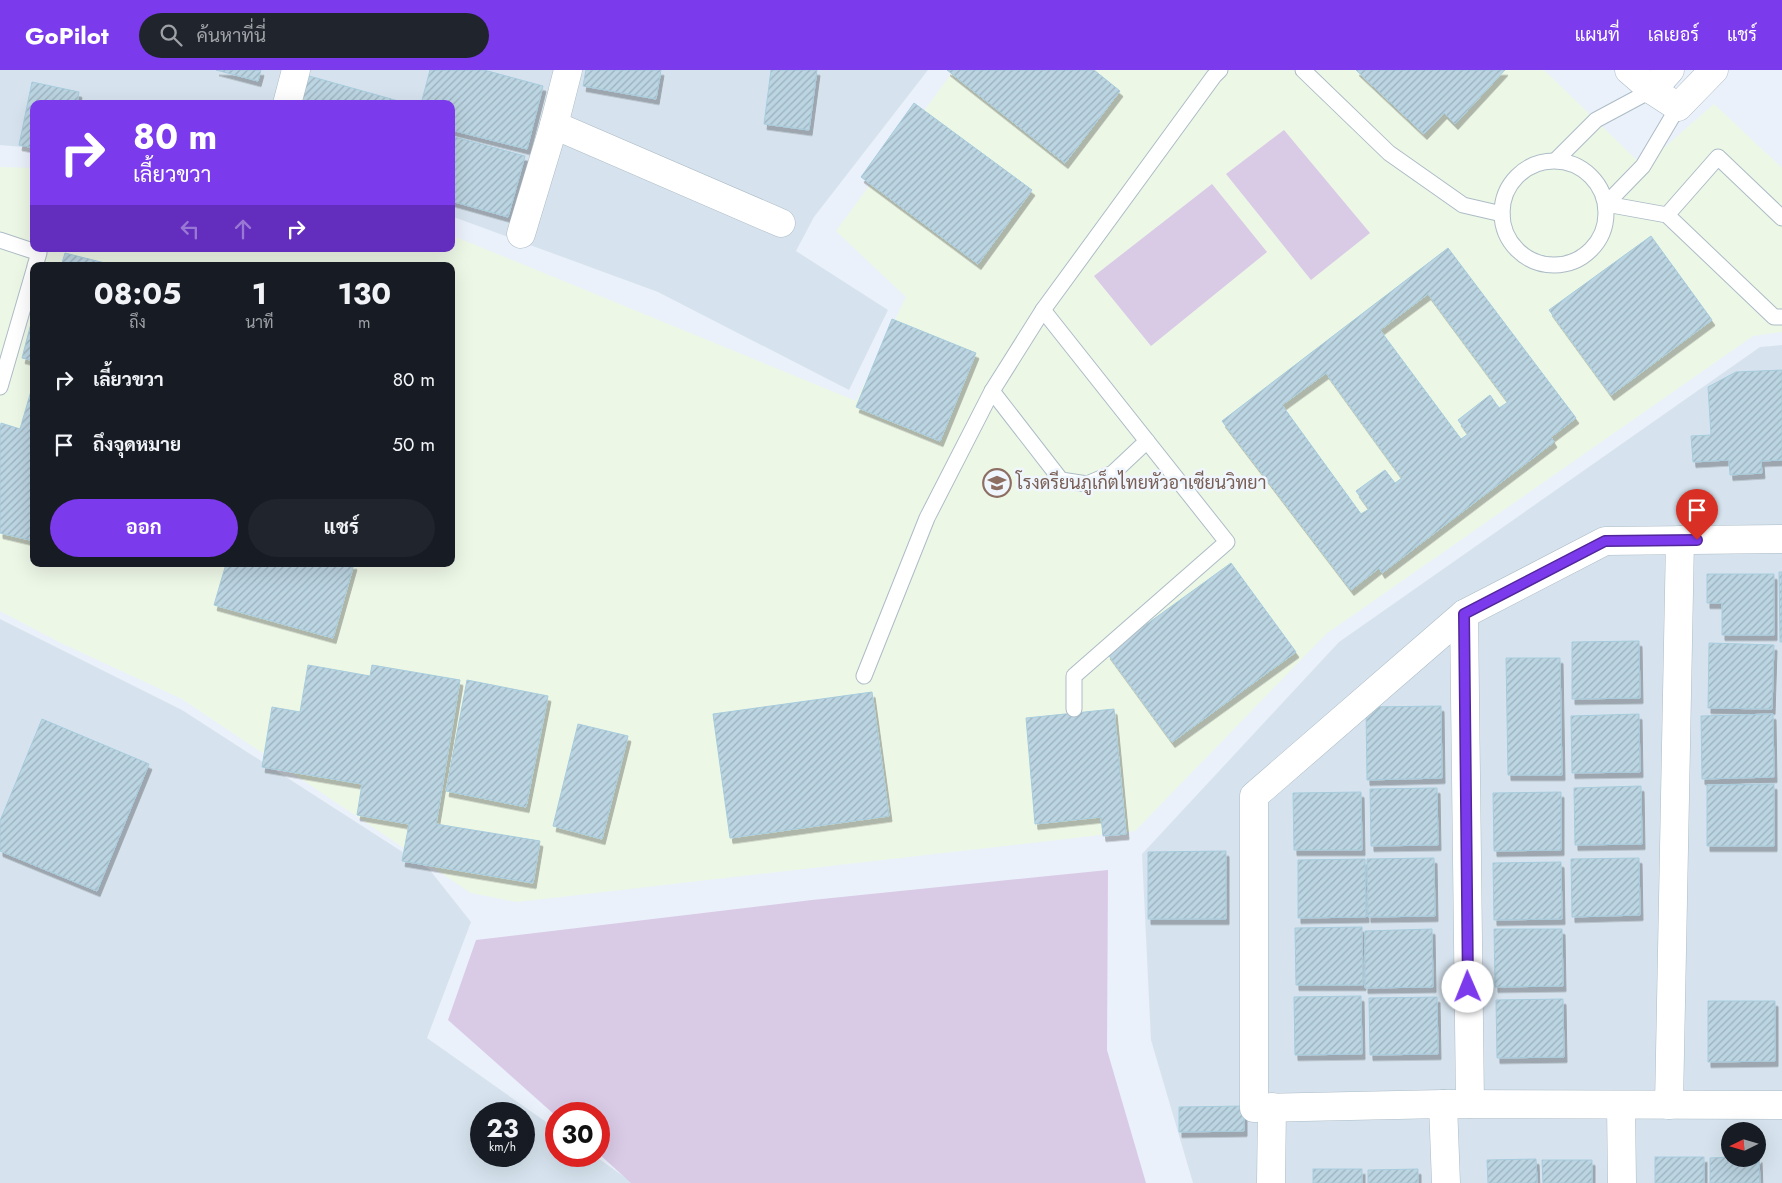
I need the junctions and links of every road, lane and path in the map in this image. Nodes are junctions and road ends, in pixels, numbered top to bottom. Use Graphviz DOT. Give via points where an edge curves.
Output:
graph roads {
  1 [pos="296,70"];
  2 [pos="568,70"];
  3 [pos="1220,70"];
  4 [pos="1303,70"];
  5 [pos="1629,70"];
  6 [pos="1670,70"];
  7 [pos="1714,70"];
  8 [pos="1652,90"];
  9 [pos="288,100"];
  10 [pos="1678,107"];
  11 [pos="554,125"];
  12 [pos="1556,160"];
  13 [pos="1606,204"];
  14 [pos="1502,214"];
  15 [pos="1667,215"];
  16 [pos="1782,218"];
  17 [pos="782,222"];
  18 [pos="521,234"];
  19 [pos="0,240"];
  20 [pos="30,251"];
  21 [pos="33,252"];
  22 [pos="36,262"];
  23 [pos="30,284"];
  24 [pos="1043,310"];
  25 [pos="1782,317"];
  26 [pos="0,387"];
  27 [pos="992,391"];
  28 [pos="1147,441"];
  29 [pos="1782,539"];
  30 [pos="1680,540"];
  31 [pos="1464,614"];
  32 [pos="864,676"];
  33 [pos="1074,709"];
  34 [pos="1456,1104"];
  35 [pos="1620,1105"];
  36 [pos="1669,1105"];
  37 [pos="1782,1105"];
  38 [pos="1272,1108"];
  39 [pos="1271,1183"];
  40 [pos="1446,1183"];
  41 [pos="1622,1183"];
  1 -- 9 [label="street"];
  2 -- 11 [label="street"];
  3 -- 24 [label="lane"];
  4 -- 14 [label="lane" via="1389,153 1463,205"];
  5 -- 8 [label="street"];
  6 -- 8 [label="street"];
  7 -- 10 [label="street"];
  8 -- 10 [label="street"];
  8 -- 12 [label="lane" via="1596,120"];
  10 -- 13 [label="lane" via="1644,166"];
  11 -- 17 [label="street"];
  11 -- 18 [label="street"];
  12 -- 13 [label="lane" via="1574,164 1588,174 1600,188"];
  12 -- 14 [label="lane" via="1538,163 1522,171 1510,184 1502,201"];
  13 -- 14 [label="lane" via="1606,220 1592,250 1579,260 1563,265 1547,266 1530,261 1517,252 1506,237"];
  13 -- 15 [label="lane"];
  15 -- 16 [label="lane" via="1718,157"];
  15 -- 25 [label="lane" via="1774,318"];
  19 -- 20 [label="lane"];
  21 -- 22 [label="lane" via="39,254"];
  23 -- 26 [label="lane"];
  24 -- 27 [label="lane"];
  24 -- 28 [label="lane"];
  27 -- 28 [label="lane" via="1061,480 1086,484 1113,473"];
  27 -- 32 [label="lane" via="927,518"];
  28 -- 33 [label="lane" via="1227,542 1074,676"];
  29 -- 30 [label="street"];
  30 -- 31 [label="street" via="1605,541"];
  30 -- 36 [label="street"];
  31 -- 34 [label="street"];
  31 -- 38 [label="street" via="1254,796 1254,1108"];
  34 -- 35 [label="street"];
  34 -- 38 [label="street"];
  34 -- 40 [label="street"];
  35 -- 36 [label="street"];
  35 -- 41 [label="street"];
  36 -- 37 [label="street"];
  38 -- 39 [label="street"];
}
